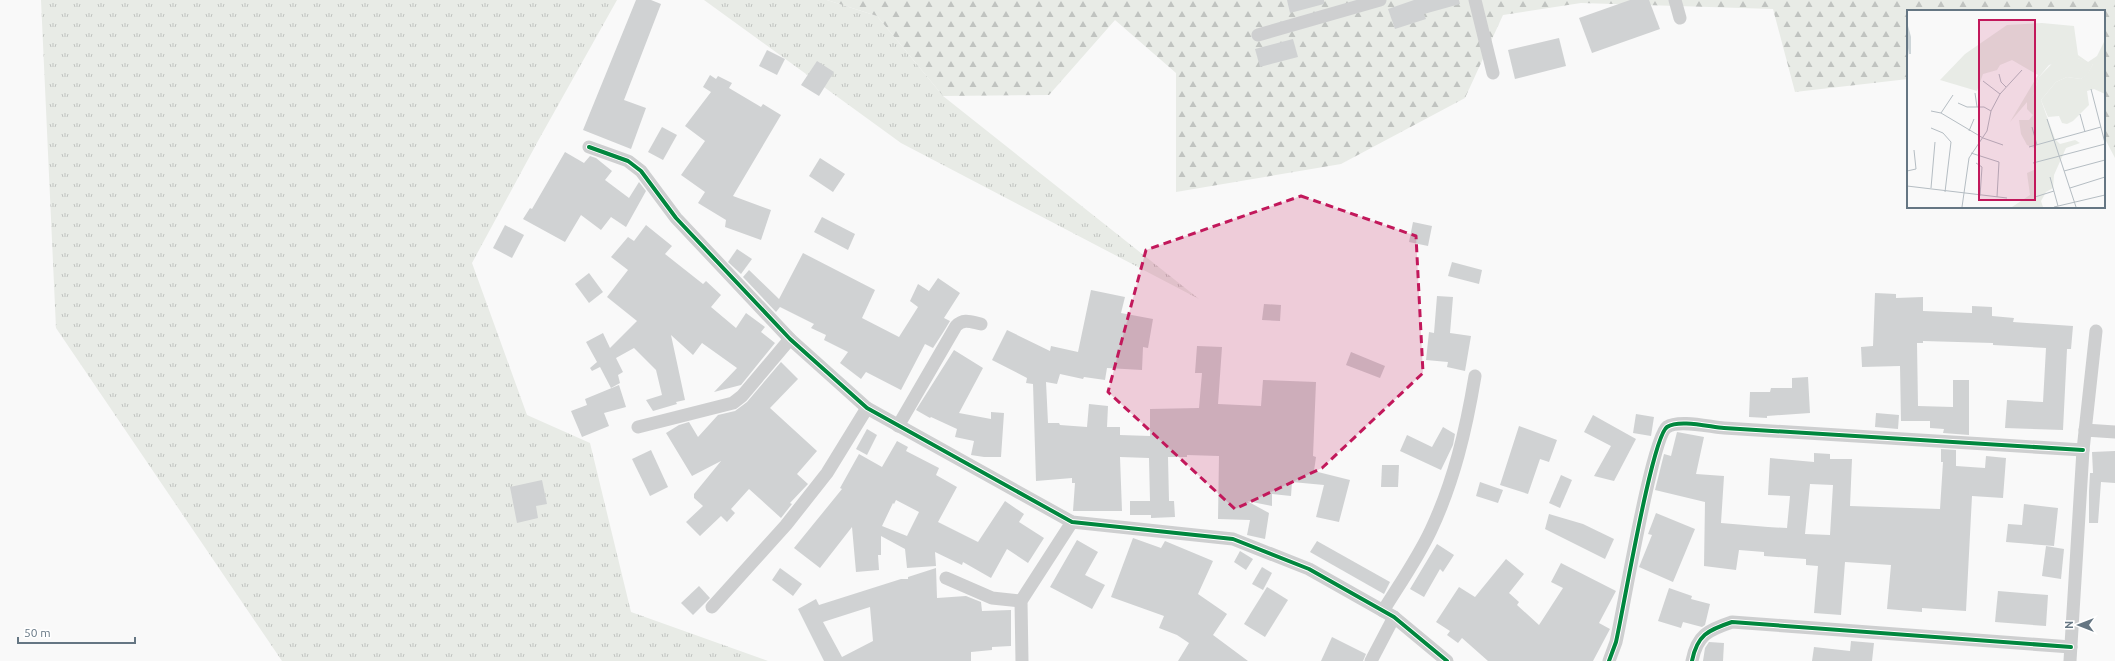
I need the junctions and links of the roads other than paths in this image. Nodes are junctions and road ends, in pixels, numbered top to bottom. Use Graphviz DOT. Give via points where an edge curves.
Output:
graph roads {
  1 [pos="1380,0"];
  2 [pos="1475,0"];
  3 [pos="1675,0"];
  4 [pos="1680,18"];
  5 [pos="1258,35"];
  6 [pos="1493,73"];
  7 [pos="589,147"];
  8 [pos="981,324"];
  9 [pos="2096,330"];
  10 [pos="790,339"];
  11 [pos="1475,376"];
  12 [pos="867,408"];
  13 [pos="898,426"];
  14 [pos="638,427"];
  15 [pos="2085,430"];
  16 [pos="2115,432"];
  17 [pos="2083,450"];
  18 [pos="1072,522"];
  19 [pos="946,578"];
  20 [pos="1021,601"];
  21 [pos="712,607"];
  22 [pos="1388,614"];
  23 [pos="2072,647"];
  24 [pos="1022,661"];
  25 [pos="1371,661"];
  26 [pos="1447,661"];
  27 [pos="1609,661"];
  28 [pos="1692,661"];
  29 [pos="2070,661"];
  1 -- 5 [label="street"];
  2 -- 6 [label="street"];
  3 -- 4 [label="street"];
  7 -- 10 [label="street" via="628,161 641,171 676,218"];
  8 -- 13 [label="street" via="965,320 956,326"];
  9 -- 15 [label="street"];
  10 -- 12 [label="street"];
  10 -- 14 [label="street" via="742,396 733,403"];
  11 -- 22 [label="street" via="1467,427 1453,478 1431,532"];
  12 -- 13 [label="street"];
  12 -- 21 [label="street" via="827,473 786,525"];
  13 -- 18 [label="street"];
  15 -- 16 [label="street"];
  15 -- 17 [label="street"];
  17 -- 23 [label="street"];
  17 -- 27 [label="street" via="1675,423 1662,432 1658,444 1641,513 1616,642"];
  18 -- 20 [label="street"];
  18 -- 22 [label="street" via="1233,539 1309,569"];
  19 -- 20 [label="street" via="992,598"];
  20 -- 24 [label="street"];
  22 -- 25 [label="street"];
  22 -- 26 [label="street"];
  23 -- 28 [label="street" via="1732,622 1713,629 1700,638"];
  23 -- 29 [label="street"];
}
